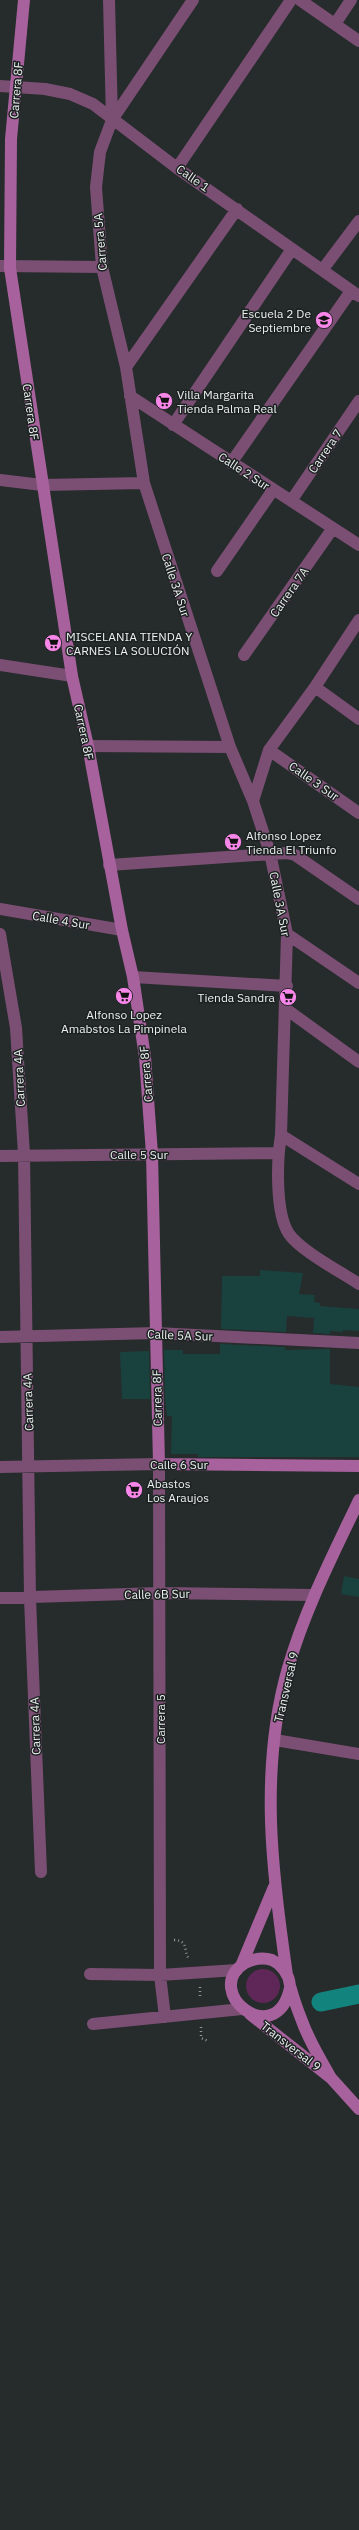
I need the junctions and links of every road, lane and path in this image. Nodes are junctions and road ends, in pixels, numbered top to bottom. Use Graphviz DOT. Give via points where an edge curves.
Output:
graph roads {
  1 [pos="24,0"];
  2 [pos="109,0"];
  3 [pos="193,0"];
  4 [pos="291,0"];
  5 [pos="300,0"];
  6 [pos="351,0"];
  7 [pos="335,24"];
  8 [pos="359,41"];
  9 [pos="0,86"];
  10 [pos="16,87"];
  11 [pos="112,120"];
  12 [pos="177,168"];
  13 [pos="237,209"];
  14 [pos="359,221"];
  15 [pos="292,248"];
  16 [pos="5,267"];
  17 [pos="102,267"];
  18 [pos="323,269"];
  19 [pos="355,293"];
  20 [pos="126,367"];
  21 [pos="130,396"];
  22 [pos="359,401"];
  23 [pos="173,425"];
  24 [pos="231,462"];
  25 [pos="0,480"];
  26 [pos="144,483"];
  27 [pos="42,485"];
  28 [pos="273,490"];
  29 [pos="291,501"];
  30 [pos="333,528"];
  31 [pos="358,542"];
  32 [pos="217,570"];
  33 [pos="359,620"];
  34 [pos="355,633"];
  35 [pos="244,655"];
  36 [pos="0,665"];
  37 [pos="72,676"];
  38 [pos="315,688"];
  39 [pos="359,718"];
  40 [pos="88,746"];
  41 [pos="230,747"];
  42 [pos="269,750"];
  43 [pos="253,801"];
  44 [pos="359,813"];
  45 [pos="270,853"];
  46 [pos="109,865"];
  47 [pos="359,899"];
  48 [pos="0,909"];
  49 [pos="122,930"];
  50 [pos="0,934"];
  51 [pos="287,934"];
  52 [pos="133,977"];
  53 [pos="359,983"];
  54 [pos="287,986"];
  55 [pos="286,1009"];
  56 [pos="359,1062"];
  57 [pos="281,1135"];
  58 [pos="278,1153"];
  59 [pos="24,1154"];
  60 [pos="152,1154"];
  61 [pos="0,1156"];
  62 [pos="359,1184"];
  63 [pos="359,1284"];
  64 [pos="156,1333"];
  65 [pos="26,1336"];
  66 [pos="0,1337"];
  67 [pos="359,1343"];
  68 [pos="159,1464"];
  69 [pos="359,1466"];
  70 [pos="0,1467"];
  71 [pos="30,1467"];
  72 [pos="359,1500"];
  73 [pos="160,1593"];
  74 [pos="314,1595"];
  75 [pos="0,1598"];
  76 [pos="30,1598"];
  77 [pos="275,1740"];
  78 [pos="359,1754"];
  79 [pos="41,1872"];
  80 [pos="274,1886"];
  81 [pos="159,1939"];
  82 [pos="193,1964"];
  83 [pos="239,1968"];
  84 [pos="90,1974"];
  85 [pos="160,1975"];
  86 [pos="287,1975"];
  87 [pos="290,1988"];
  88 [pos="246,2012"];
  89 [pos="165,2018"];
  90 [pos="93,2024"];
  91 [pos="331,2078"];
  92 [pos="359,2109"];
  1 -- 10 [label="street, Carrera 8F"];
  2 -- 11 [label="street, Carrera 5A"];
  3 -- 11 [label="street"];
  4 -- 12 [label="street"];
  5 -- 7 [label="street"];
  6 -- 7 [label="street"];
  7 -- 8 [label="street"];
  9 -- 10 [label="street, Calle 1"];
  10 -- 11 [label="street, Calle 1" via="70,94 93,104"];
  10 -- 16 [label="street, Carrera 8F"];
  11 -- 12 [label="street, Calle 1"];
  11 -- 17 [label="street, Carrera 5A" via="100,152 96,187"];
  12 -- 13 [label="street, Calle 1"];
  13 -- 15 [label="street, Calle 1"];
  13 -- 20 [label="street"];
  14 -- 18 [label="street"];
  15 -- 18 [label="street, Calle 1"];
  15 -- 23 [label="street"];
  16 -- 17 [label="street"];
  16 -- 27 [label="street, Carrera 8F"];
  17 -- 20 [label="street, Carrera 5A"];
  18 -- 19 [label="street, Calle 1"];
  19 -- 24 [label="street"];
  20 -- 21 [label="street, Carrera 5A"];
  21 -- 23 [label="street, Calle 2 Sur"];
  21 -- 26 [label="street, Carrera 5A"];
  22 -- 29 [label="street, Carrera 7"];
  23 -- 24 [label="street, Calle 2 Sur"];
  24 -- 28 [label="street, Calle 2 Sur"];
  25 -- 27 [label="street"];
  26 -- 27 [label="street"];
  26 -- 41 [label="street, Calle 3A Sur"];
  27 -- 37 [label="street, Carrera 8F"];
  28 -- 29 [label="street, Calle 2 Sur"];
  28 -- 32 [label="street"];
  29 -- 30 [label="street, Calle 2 Sur"];
  30 -- 31 [label="street, Calle 2 Sur"];
  30 -- 35 [label="street, Carrera 7A"];
  33 -- 34 [label="street"];
  34 -- 38 [label="street"];
  36 -- 37 [label="street"];
  37 -- 40 [label="street, Carrera 8F"];
  38 -- 39 [label="street"];
  38 -- 42 [label="street"];
  40 -- 41 [label="street"];
  40 -- 46 [label="street, Carrera 8F"];
  41 -- 43 [label="street, Calle 3A Sur"];
  42 -- 43 [label="street"];
  42 -- 44 [label="street, Calle 3 Sur"];
  43 -- 45 [label="street, Calle 3A Sur"];
  45 -- 46 [label="street"];
  45 -- 47 [label="street" via="295,855"];
  45 -- 51 [label="street, Calle 3A Sur"];
  46 -- 49 [label="street, Carrera 8F"];
  48 -- 49 [label="street, Calle 4 Sur"];
  49 -- 52 [label="street, Carrera 8F"];
  50 -- 59 [label="street, Carrera 4A" via="16,1028"];
  51 -- 53 [label="street"];
  51 -- 54 [label="street, Calle 3A Sur"];
  52 -- 54 [label="street"];
  52 -- 60 [label="street, Carrera 8F" via="145,1057"];
  54 -- 55 [label="street, Calle 3A Sur"];
  55 -- 56 [label="street"];
  55 -- 57 [label="street, Calle 3A Sur"];
  57 -- 58 [label="street, Calle 3A Sur"];
  57 -- 62 [label="street"];
  58 -- 60 [label="street, Calle 5 Sur"];
  58 -- 63 [label="street, Calle 3A Sur" via="281,1215 289,1234 302,1246"];
  59 -- 60 [label="street, Calle 5 Sur"];
  59 -- 61 [label="street, Calle 5 Sur"];
  59 -- 65 [label="street, Carrera 4A"];
  60 -- 64 [label="street, Carrera 8F"];
  64 -- 65 [label="street, Calle 5A Sur"];
  64 -- 67 [label="street, Calle 5A Sur"];
  64 -- 68 [label="street, Carrera 8F"];
  65 -- 66 [label="street, Calle 5A Sur"];
  65 -- 71 [label="street, Carrera 4A"];
  68 -- 69 [label="street, Calle 6 Sur"];
  68 -- 71 [label="street, Calle 6 Sur"];
  68 -- 73 [label="street, Carrera 5"];
  70 -- 71 [label="street, Calle 6 Sur"];
  71 -- 76 [label="street, Carrera 4A"];
  72 -- 74 [label="street, Transversal 9"];
  73 -- 74 [label="street, Calle 6B Sur"];
  73 -- 76 [label="street, Calle 6B Sur"];
  73 -- 81 [label="street, Carrera 5"];
  74 -- 77 [label="street, Transversal 9" via="288,1668"];
  75 -- 76 [label="street, Calle 6B Sur"];
  76 -- 79 [label="street, Carrera 4A"];
  77 -- 78 [label="street"];
  77 -- 80 [label="street, Transversal 9" via="270,1802"];
  80 -- 83 [label="street, Transversal 9"];
  80 -- 86 [label="street, Transversal 9"];
  81 -- 82 [label="path" via="182,1941"];
  81 -- 85 [label="street, Carrera 5"];
  83 -- 85 [label="street"];
  83 -- 86 [label="street" via="250,1960 261,1958 272,1960 281,1966"];
  83 -- 88 [label="street" via="233,1982 233,1995"];
  84 -- 85 [label="street"];
  85 -- 89 [label="street, Carrera 5"];
  86 -- 87 [label="street"];
  87 -- 88 [label="street" via="288,1999 272,2014 261,2016"];
  87 -- 91 [label="street, Transversal 9" via="303,2023"];
  88 -- 89 [label="street"];
  88 -- 91 [label="street, Transversal 9"];
  89 -- 90 [label="street"];
  91 -- 92 [label="street, Transversal 9"];
}
